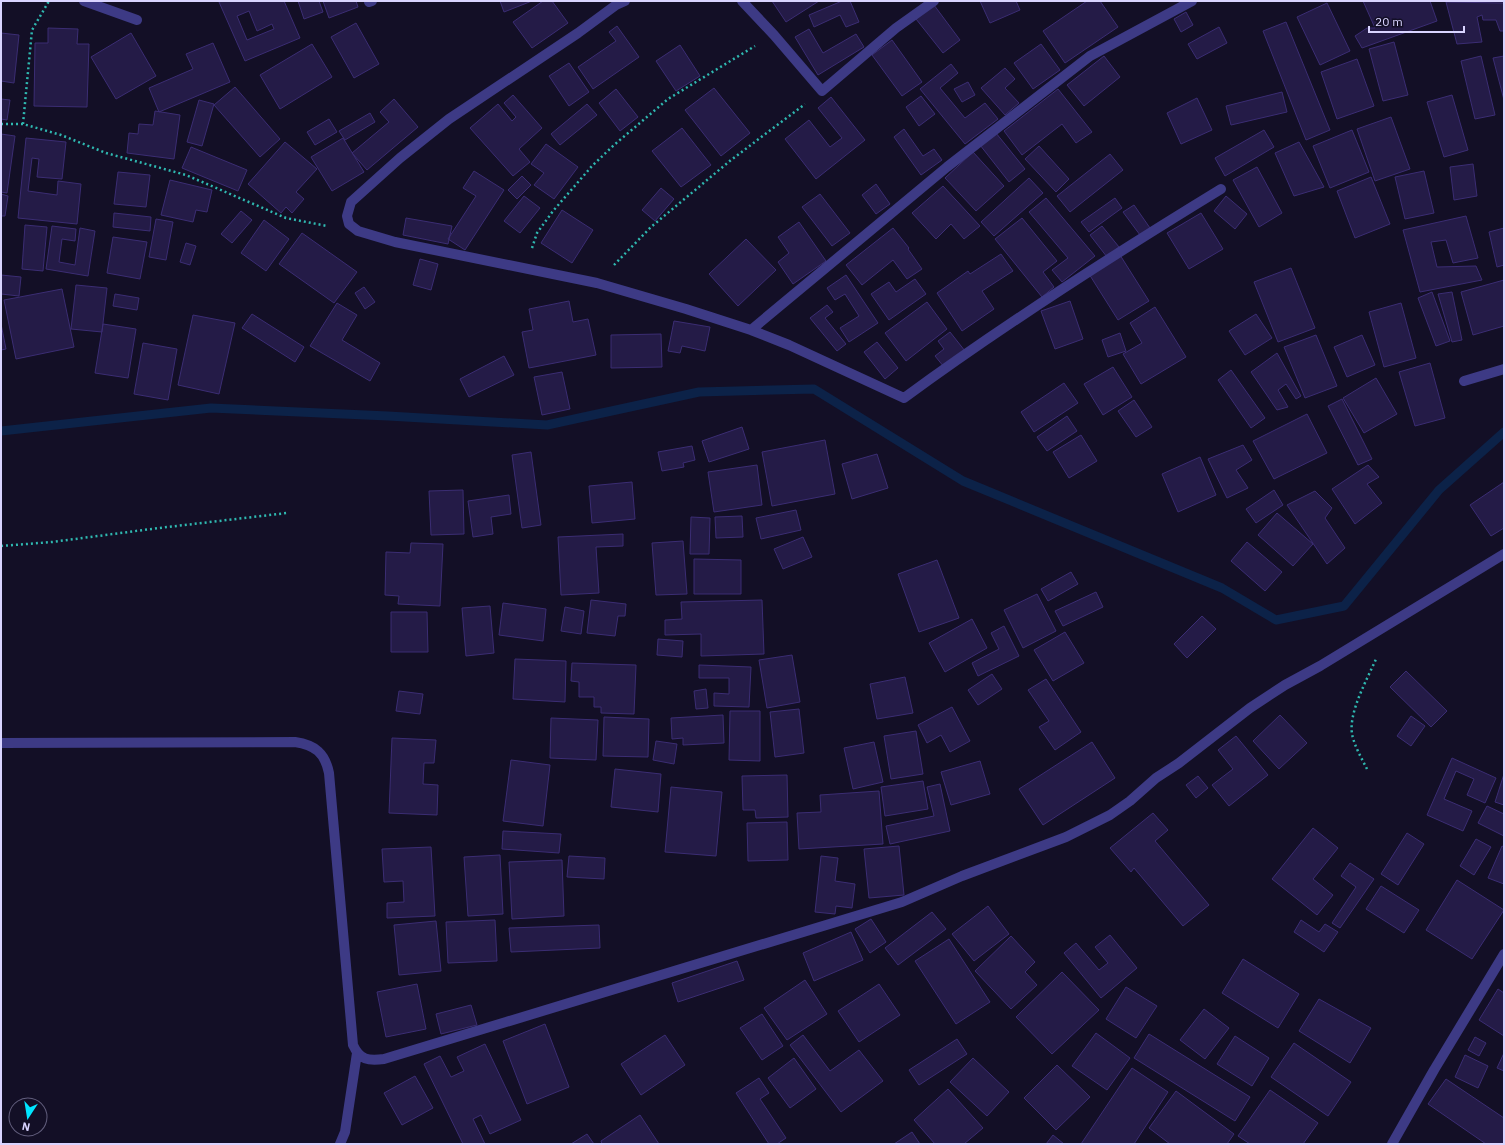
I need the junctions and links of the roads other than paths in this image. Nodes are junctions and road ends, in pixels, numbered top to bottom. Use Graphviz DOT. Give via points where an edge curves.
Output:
graph roads {
  1 [pos="84,1"];
  2 [pos="742,1"];
  3 [pos="934,1"];
  4 [pos="1192,1"];
  5 [pos="618,2"];
  6 [pos="137,20"];
  7 [pos="1221,189"];
  8 [pos="751,330"];
  9 [pos="1504,369"];
  10 [pos="1464,381"];
  11 [pos="1504,554"];
  12 [pos="1,744"];
  13 [pos="1504,954"];
  14 [pos="357,1053"];
  15 [pos="340,1144"];
  16 [pos="1392,1144"];
  1 -- 6 [label="street"];
  2 -- 3 [label="street" via="822,91 896,28"];
  4 -- 8 [label="street" via="1090,56 947,167"];
  5 -- 8 [label="street" via="578,33 449,119 421,141 351,202 347,216 349,224 358,231 395,242 597,283 686,308"];
  7 -- 8 [label="street" via="1008,323 904,398"];
  9 -- 10 [label="street"];
  11 -- 14 [label="street" via="1285,685 1250,708 1110,815 1066,837 962,876 902,902 845,920 384,1059 367,1059"];
  12 -- 14 [label="street" via="296,742 307,744 319,751 327,763 329,773 353,1045"];
  13 -- 16 [label="street"];
  14 -- 15 [label="street" via="345,1132"];
}
